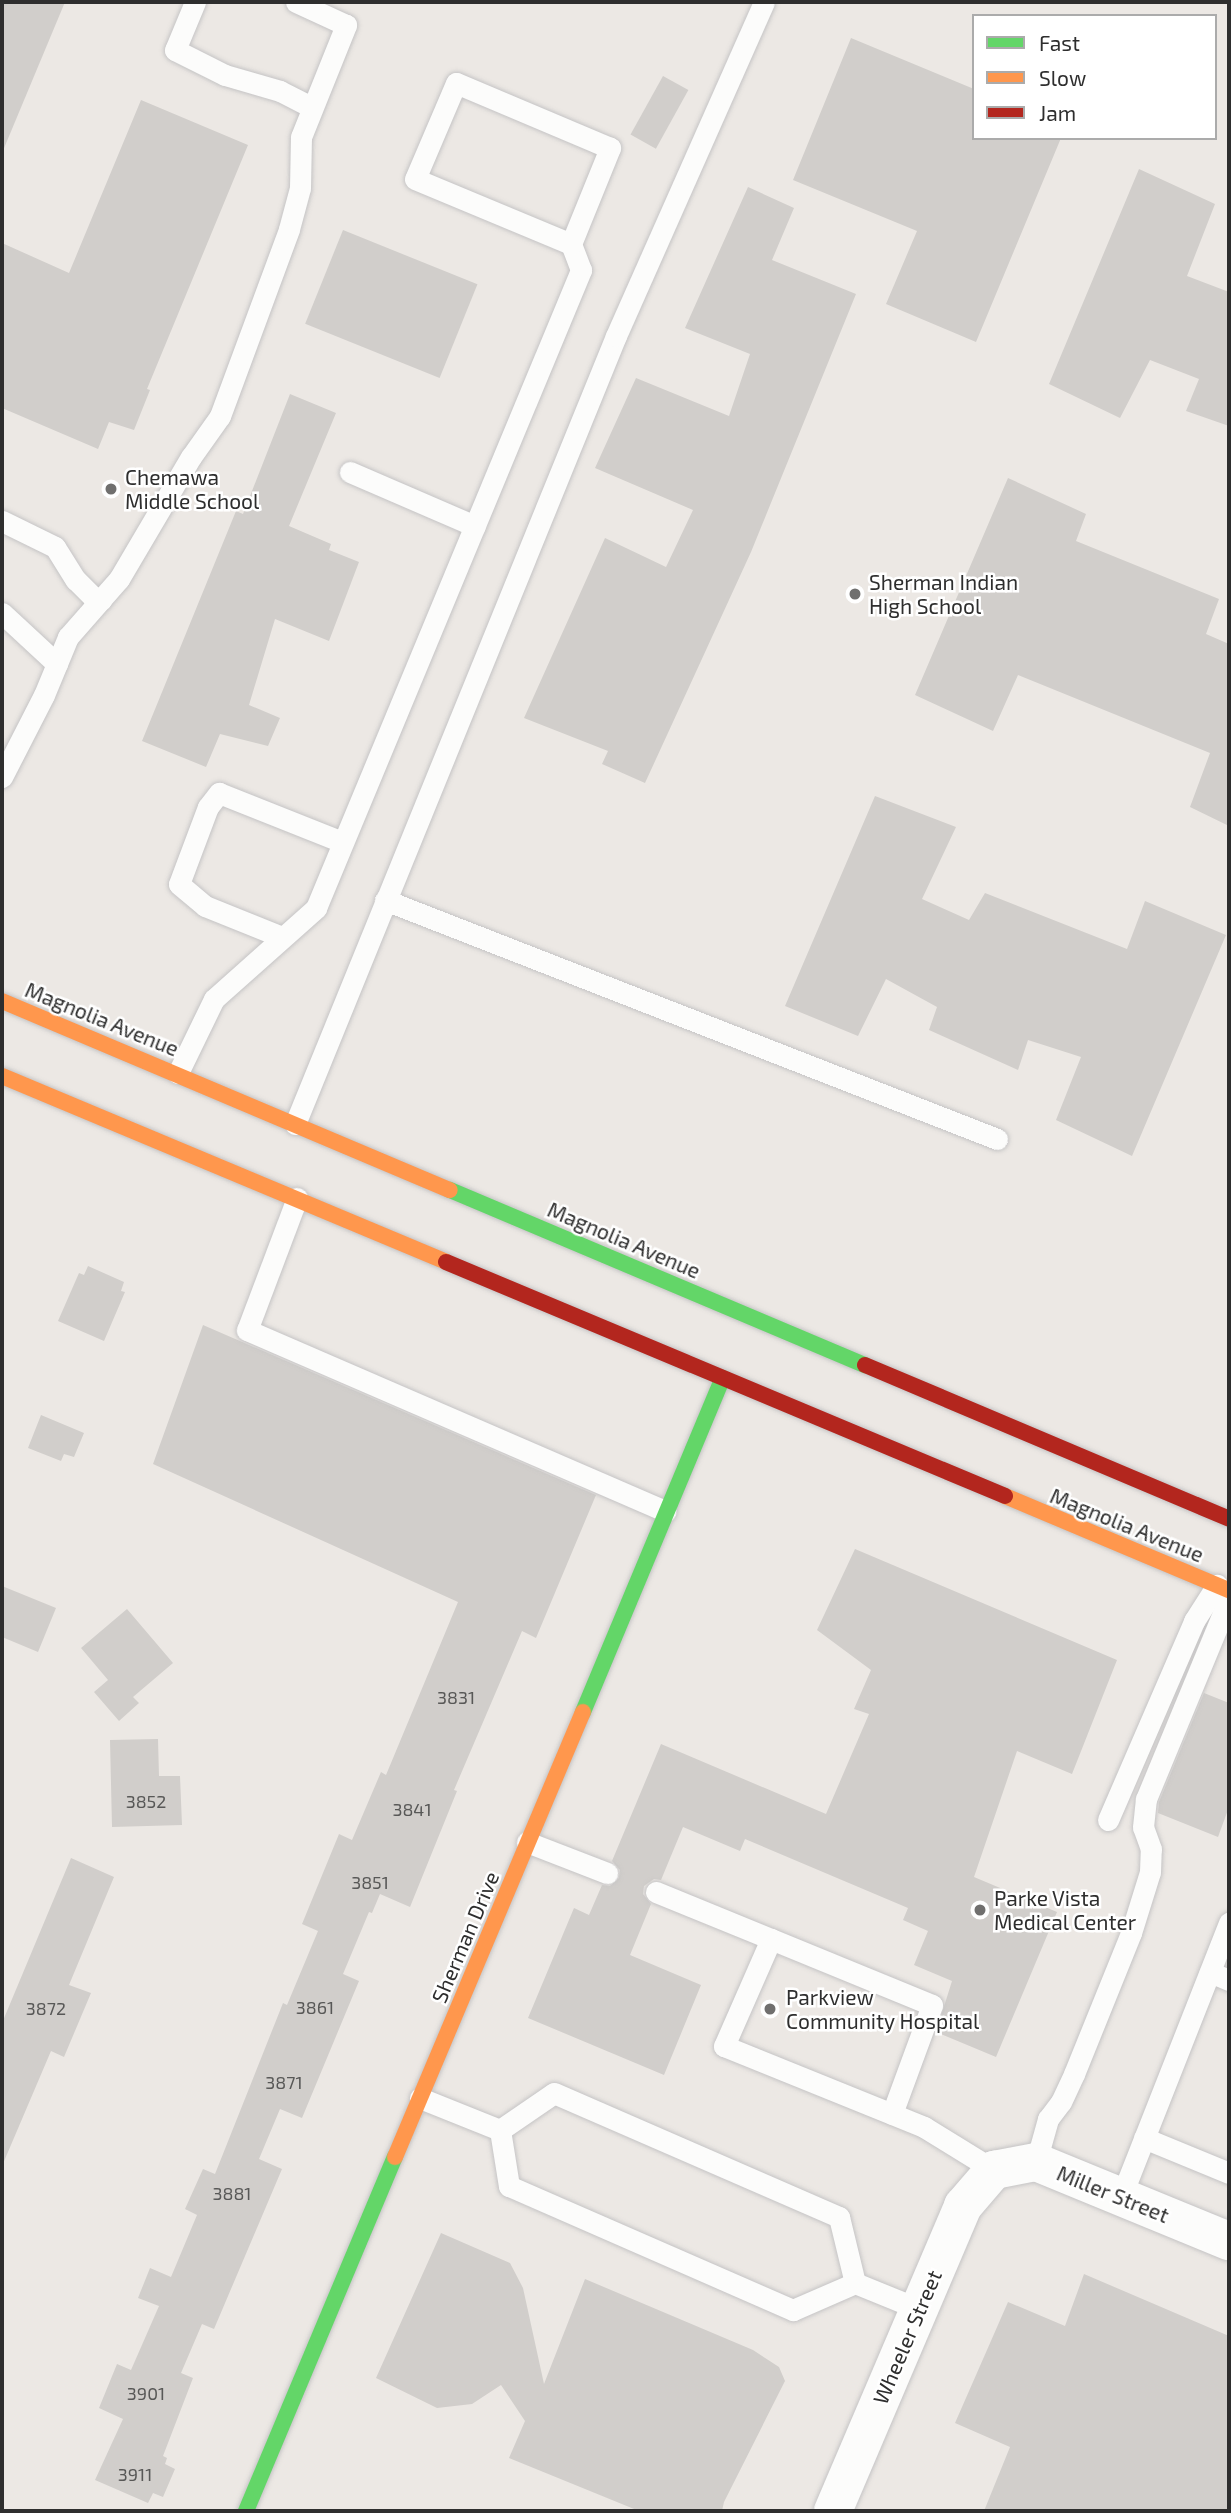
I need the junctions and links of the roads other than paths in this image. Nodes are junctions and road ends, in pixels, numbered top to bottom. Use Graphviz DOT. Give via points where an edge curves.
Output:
graph roads {
  1 [pos="195,2"];
  2 [pos="296,2"];
  3 [pos="764,2"];
  4 [pos="312,107"];
  5 [pos="571,244"];
  6 [pos="350,472"];
  7 [pos="2,521"];
  8 [pos="475,526"];
  9 [pos="101,600"];
  10 [pos="2,613"];
  11 [pos="57,664"];
  12 [pos="2,777"];
  13 [pos="342,842"];
  14 [pos="385,900"];
  15 [pos="282,937"];
  16 [pos="2,1001"];
  17 [pos="178,1073"];
  18 [pos="2,1076"];
  19 [pos="295,1124"];
  20 [pos="997,1139"];
  21 [pos="297,1198"];
  22 [pos="723,1378"];
  23 [pos="666,1511"];
  24 [pos="1229,1519"];
  25 [pos="1225,1586"];
  26 [pos="1108,1820"];
  27 [pos="527,1842"];
  28 [pos="607,1872"];
  29 [pos="656,1892"];
  30 [pos="1229,1923"];
  31 [pos="771,1939"];
  32 [pos="1219,1976"];
  33 [pos="420,2098"];
  34 [pos="891,2114"];
  35 [pos="500,2130"];
  36 [pos="1144,2138"];
  37 [pos="1036,2162"];
  38 [pos="994,2170"];
  39 [pos="1229,2173"];
  40 [pos="1121,2197"];
  41 [pos="1229,2241"];
  42 [pos="855,2283"];
  43 [pos="919,2309"];
  44 [pos="246,2511"];
  45 [pos="833,2511"];
  1 -- 4 [label="lane" via="175,50 225,75 280,91"];
  2 -- 4 [label="lane" via="346,25"];
  3 -- 14 [label="lane" via="611,349"];
  4 -- 9 [label="lane" via="301,137 300,188 289,229 220,416 119,579"];
  5 -- 5 [label="lane" via="610,148 456,83 415,179"];
  5 -- 8 [label="lane" via="582,270"];
  6 -- 8 [label="lane"];
  7 -- 9 [label="lane" via="55,547 76,579"];
  8 -- 13 [label="lane"];
  9 -- 11 [label="lane" via="68,637"];
  10 -- 11 [label="lane"];
  11 -- 12 [label="lane"];
  13 -- 15 [label="lane" via="316,908"];
  13 -- 15 [label="lane" via="219,793 208,807 179,884 205,906"];
  14 -- 19 [label="lane"];
  14 -- 20 [label="lane"];
  15 -- 17 [label="lane" via="214,999"];
  16 -- 17 [label="main road, Magnolia Avenue"];
  17 -- 19 [label="main road, Magnolia Avenue"];
  18 -- 21 [label="main road, Magnolia Avenue"];
  19 -- 24 [label="main road, Magnolia Avenue"];
  21 -- 22 [label="main road, Magnolia Avenue"];
  21 -- 23 [label="lane" via="247,1329"];
  22 -- 23 [label="main road, Sherman Drive"];
  22 -- 25 [label="main road, Magnolia Avenue"];
  23 -- 27 [label="main road, Sherman Drive"];
  25 -- 26 [label="lane" via="1194,1621"];
  25 -- 37 [label="lane" via="1146,1799 1143,1828 1151,1849 1150,1872 1130,1933 1074,2074 1048,2119"];
  27 -- 28 [label="lane"];
  27 -- 33 [label="main road, Sherman Drive"];
  29 -- 31 [label="lane"];
  30 -- 32 [label="lane"];
  31 -- 34 [label="lane" via="932,2005"];
  31 -- 34 [label="lane" via="724,2046"];
  32 -- 36 [label="lane"];
  33 -- 35 [label="lane"];
  33 -- 44 [label="main road, Sherman Drive"];
  34 -- 38 [label="lane" via="924,2127"];
  35 -- 42 [label="lane" via="509,2186 793,2310"];
  35 -- 42 [label="lane" via="554,2093 566,2098 839,2217"];
  36 -- 39 [label="lane"];
  36 -- 40 [label="lane"];
  37 -- 38 [label="street, Miller Street"];
  37 -- 40 [label="street, Miller Street"];
  38 -- 43 [label="street, Wheeler Street" via="963,2206"];
  40 -- 41 [label="street, Miller Street"];
  42 -- 43 [label="lane"];
  43 -- 45 [label="street, Wheeler Street"];
}
